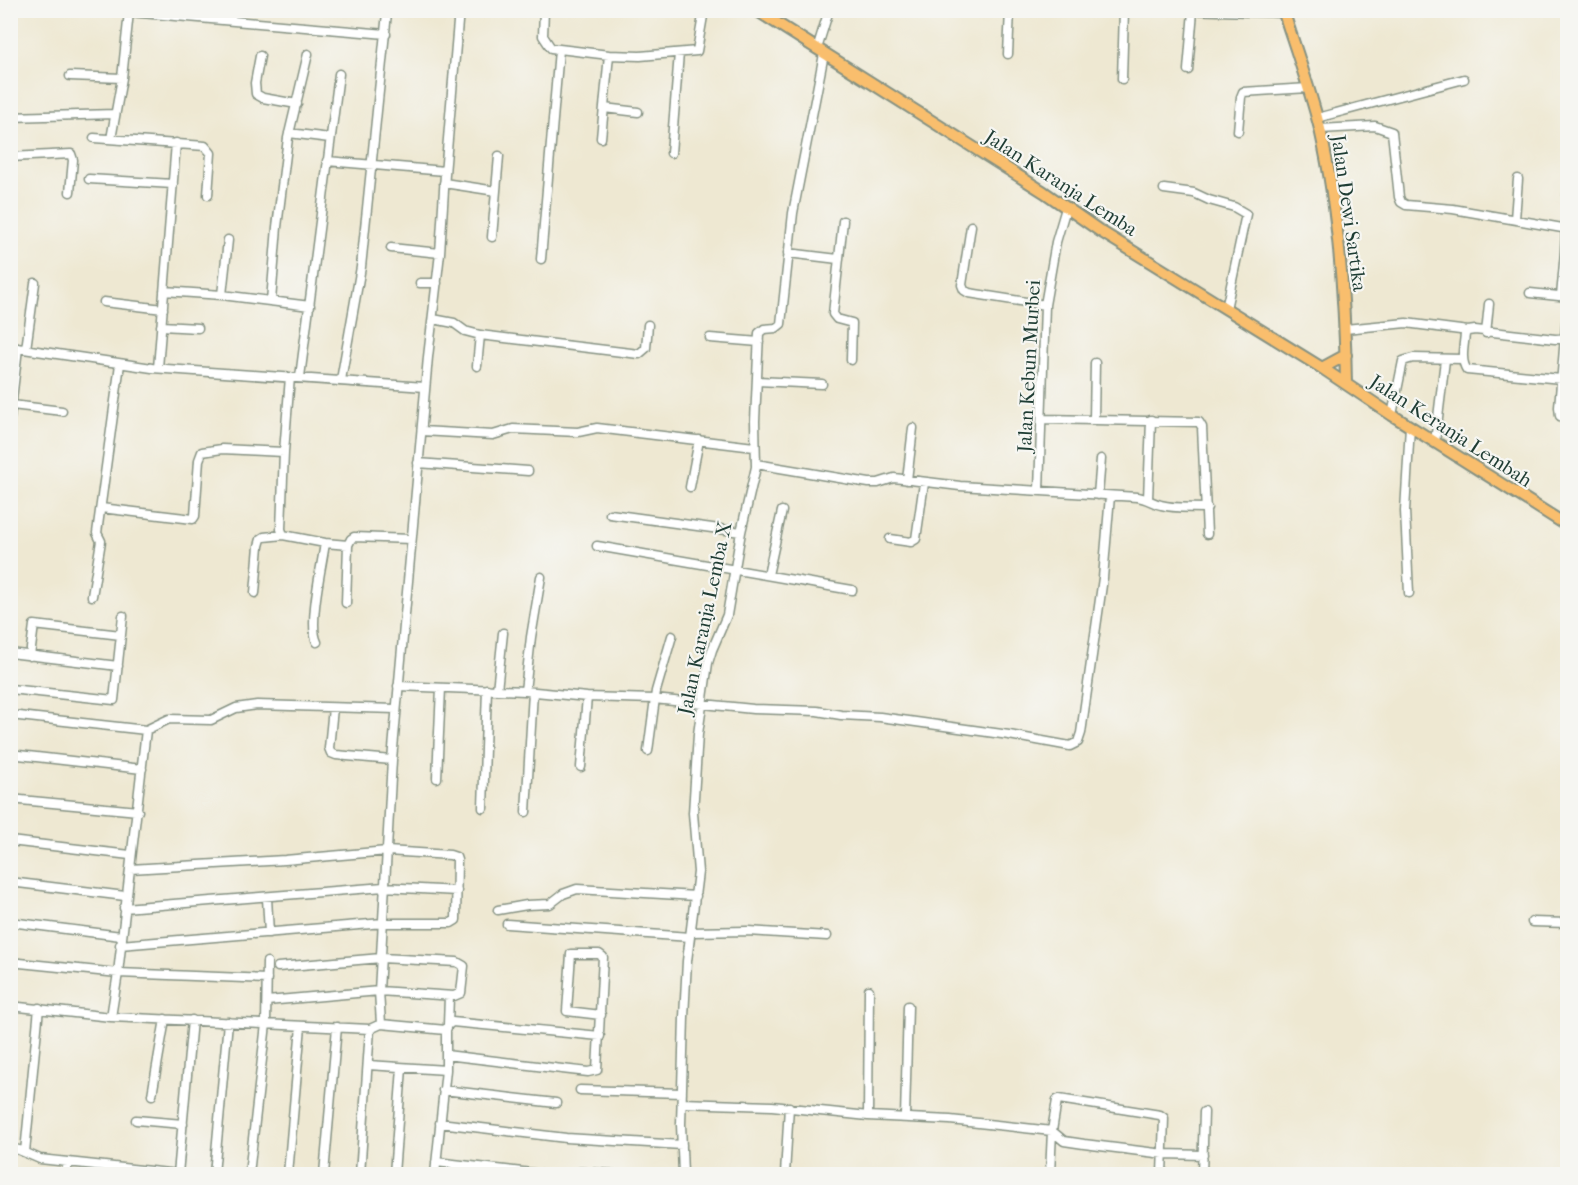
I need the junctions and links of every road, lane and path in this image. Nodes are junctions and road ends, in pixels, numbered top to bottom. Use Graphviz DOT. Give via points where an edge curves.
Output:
graph roads {
  1 [pos="459,10"];
  2 [pos="544,10"];
  3 [pos="704,10"];
  4 [pos="756,10"];
  5 [pos="829,10"];
  6 [pos="1010,10"];
  7 [pos="1124,10"];
  8 [pos="1185,10"];
  9 [pos="1193,11"];
  10 [pos="1284,12"];
  11 [pos="387,13"];
  12 [pos="386,34"];
  13 [pos="559,50"];
  14 [pos="820,52"];
  15 [pos="679,53"];
  16 [pos="308,54"];
  17 [pos="1008,54"];
  18 [pos="609,55"];
  19 [pos="260,56"];
  20 [pos="1188,70"];
  21 [pos="339,74"];
  22 [pos="70,76"];
  23 [pos="122,78"];
  24 [pos="1122,79"];
  25 [pos="1464,79"];
  26 [pos="1309,88"];
  27 [pos="297,104"];
  28 [pos="604,108"];
  29 [pos="638,112"];
  30 [pos="115,114"];
  31 [pos="10,117"];
  32 [pos="1318,123"];
  33 [pos="1238,131"];
  34 [pos="289,133"];
  35 [pos="94,138"];
  36 [pos="330,138"];
  37 [pos="601,138"];
  38 [pos="111,139"];
  39 [pos="176,143"];
  40 [pos="671,153"];
  41 [pos="499,156"];
  42 [pos="10,157"];
  43 [pos="327,160"];
  44 [pos="371,165"];
  45 [pos="445,171"];
  46 [pos="89,179"];
  47 [pos="1518,179"];
  48 [pos="1568,179"];
  49 [pos="444,183"];
  50 [pos="173,184"];
  51 [pos="1164,189"];
  52 [pos="496,191"];
  53 [pos="70,192"];
  54 [pos="208,195"];
  55 [pos="1066,208"];
  56 [pos="1515,219"];
  57 [pos="843,221"];
  58 [pos="971,226"];
  59 [pos="1566,229"];
  60 [pos="492,237"];
  61 [pos="228,240"];
  62 [pos="391,248"];
  63 [pos="440,253"];
  64 [pos="788,253"];
  65 [pos="541,259"];
  66 [pos="838,259"];
  67 [pos="35,283"];
  68 [pos="420,283"];
  69 [pos="437,283"];
  70 [pos="164,291"];
  71 [pos="1530,293"];
  72 [pos="222,295"];
  73 [pos="1565,298"];
  74 [pos="271,301"];
  75 [pos="104,302"];
  76 [pos="1489,304"];
  77 [pos="1045,305"];
  78 [pos="310,306"];
  79 [pos="163,309"];
  80 [pos="1226,309"];
  81 [pos="433,320"];
  82 [pos="648,325"];
  83 [pos="161,326"];
  84 [pos="198,328"];
  85 [pos="1345,329"];
  86 [pos="1468,331"];
  87 [pos="1486,333"];
  88 [pos="480,335"];
  89 [pos="710,338"];
  90 [pos="1566,338"];
  91 [pos="759,342"];
  92 [pos="18,348"];
  93 [pos="1346,355"];
  94 [pos="1463,359"];
  95 [pos="851,360"];
  96 [pos="1445,360"];
  97 [pos="1095,363"];
  98 [pos="120,364"];
  99 [pos="477,366"];
  100 [pos="158,368"];
  101 [pos="1322,368"];
  102 [pos="1563,374"];
  103 [pos="295,377"];
  104 [pos="341,380"];
  105 [pos="757,381"];
  106 [pos="822,384"];
  107 [pos="1346,384"];
  108 [pos="425,387"];
  109 [pos="12,405"];
  110 [pos="63,411"];
  111 [pos="1392,415"];
  112 [pos="10,417"];
  113 [pos="1043,419"];
  114 [pos="1094,419"];
  115 [pos="1150,420"];
  116 [pos="1568,420"];
  117 [pos="1410,426"];
  118 [pos="913,428"];
  119 [pos="422,431"];
  120 [pos="699,440"];
  121 [pos="1435,442"];
  122 [pos="754,447"];
  123 [pos="284,452"];
  124 [pos="1101,459"];
  125 [pos="418,463"];
  126 [pos="756,464"];
  127 [pos="528,471"];
  128 [pos="907,480"];
  129 [pos="924,483"];
  130 [pos="690,487"];
  131 [pos="1039,491"];
  132 [pos="1098,495"];
  133 [pos="1110,496"];
  134 [pos="1148,499"];
  135 [pos="101,508"];
  136 [pos="1207,508"];
  137 [pos="782,511"];
  138 [pos="610,514"];
  139 [pos="1568,526"];
  140 [pos="741,532"];
  141 [pos="1207,534"];
  142 [pos="283,535"];
  143 [pos="411,539"];
  144 [pos="890,539"];
  145 [pos="325,543"];
  146 [pos="348,545"];
  147 [pos="597,546"];
  148 [pos="734,569"];
  149 [pos="768,575"];
  150 [pos="541,577"];
  151 [pos="852,590"];
  152 [pos="255,592"];
  153 [pos="1409,592"];
  154 [pos="92,596"];
  155 [pos="346,603"];
  156 [pos="123,616"];
  157 [pos="503,633"];
  158 [pos="121,635"];
  159 [pos="672,636"];
  160 [pos="318,642"];
  161 [pos="10,653"];
  162 [pos="30,656"];
  163 [pos="118,666"];
  164 [pos="398,686"];
  165 [pos="441,688"];
  166 [pos="10,689"];
  167 [pos="487,689"];
  168 [pos="497,690"];
  169 [pos="529,691"];
  170 [pos="587,697"];
  171 [pos="654,699"];
  172 [pos="701,703"];
  173 [pos="333,708"];
  174 [pos="396,709"];
  175 [pos="10,715"];
  176 [pos="146,730"];
  177 [pos="648,751"];
  178 [pos="10,754"];
  179 [pos="392,760"];
  180 [pos="582,767"];
  181 [pos="142,769"];
  182 [pos="437,778"];
  183 [pos="10,799"];
  184 [pos="483,808"];
  185 [pos="138,811"];
  186 [pos="526,812"];
  187 [pos="10,841"];
  188 [pos="387,851"];
  189 [pos="130,855"];
  190 [pos="130,869"];
  191 [pos="10,882"];
  192 [pos="384,887"];
  193 [pos="456,891"];
  194 [pos="696,896"];
  195 [pos="126,897"];
  196 [pos="267,898"];
  197 [pos="124,908"];
  198 [pos="498,910"];
  199 [pos="10,922"];
  200 [pos="1532,922"];
  201 [pos="383,923"];
  202 [pos="1568,923"];
  203 [pos="507,924"];
  204 [pos="269,933"];
  205 [pos="691,934"];
  206 [pos="827,936"];
  207 [pos="121,940"];
  208 [pos="381,958"];
  209 [pos="10,962"];
  210 [pos="267,962"];
  211 [pos="278,967"];
  212 [pos="118,973"];
  213 [pos="267,979"];
  214 [pos="869,990"];
  215 [pos="379,991"];
  216 [pos="449,996"];
  217 [pos="267,1001"];
  218 [pos="10,1006"];
  219 [pos="908,1006"];
  220 [pos="39,1008"];
  221 [pos="601,1015"];
  222 [pos="111,1017"];
  223 [pos="165,1019"];
  224 [pos="192,1020"];
  225 [pos="228,1022"];
  226 [pos="266,1024"];
  227 [pos="381,1024"];
  228 [pos="301,1026"];
  229 [pos="337,1027"];
  230 [pos="447,1028"];
  231 [pos="370,1029"];
  232 [pos="600,1036"];
  233 [pos="447,1055"];
  234 [pos="368,1065"];
  235 [pos="402,1068"];
  236 [pos="446,1070"];
  237 [pos="443,1090"];
  238 [pos="580,1090"];
  239 [pos="682,1093"];
  240 [pos="152,1095"];
  241 [pos="556,1102"];
  242 [pos="682,1103"];
  243 [pos="789,1107"];
  244 [pos="1204,1112"];
  245 [pos="868,1116"];
  246 [pos="905,1117"];
  247 [pos="136,1120"];
  248 [pos="440,1123"];
  249 [pos="183,1124"];
  250 [pos="1052,1131"];
  251 [pos="682,1145"];
  252 [pos="10,1149"];
  253 [pos="25,1152"];
  254 [pos="1164,1154"];
  255 [pos="1203,1155"];
  256 [pos="68,1162"];
  257 [pos="436,1162"];
  258 [pos="66,1174"];
  259 [pos="178,1174"];
  260 [pos="214,1174"];
  261 [pos="249,1174"];
  262 [pos="288,1174"];
  263 [pos="324,1174"];
  264 [pos="360,1174"];
  265 [pos="394,1174"];
  266 [pos="435,1174"];
  267 [pos="540,1174"];
  268 [pos="570,1174"];
  269 [pos="611,1174"];
  270 [pos="683,1174"];
  271 [pos="786,1174"];
  272 [pos="1050,1174"];
  273 [pos="1162,1174"];
  274 [pos="1202,1174"];
  1 -- 45 [label="street"];
  2 -- 13 [label="street" via="544,38 551,48"];
  3 -- 15 [label="street" via="697,51"];
  4 -- 14 [label="main road, Jalan Karanja Lemba"];
  5 -- 14 [label="street"];
  6 -- 17 [label="street"];
  7 -- 24 [label="street"];
  8 -- 9 [label="street"];
  9 -- 10 [label="street"];
  9 -- 20 [label="street"];
  10 -- 26 [label="main road, Jalan Dewi Sartika"];
  11 -- 12 [label="street"];
  12 -- 23 [label="street" via="129,12"];
  12 -- 44 [label="street"];
  13 -- 18 [label="street"];
  13 -- 65 [label="street"];
  14 -- 55 [label="main road, Jalan Karanja Lemba"];
  14 -- 64 [label="street"];
  15 -- 18 [label="street"];
  15 -- 40 [label="street"];
  16 -- 27 [label="street"];
  18 -- 28 [label="street"];
  19 -- 27 [label="street" via="256,94"];
  21 -- 36 [label="street"];
  22 -- 23 [label="street"];
  23 -- 30 [label="street"];
  25 -- 32 [label="street"];
  26 -- 32 [label="main road, Jalan Dewi Sartika"];
  26 -- 33 [label="street" via="1243,93"];
  27 -- 34 [label="street"];
  28 -- 29 [label="street"];
  28 -- 37 [label="street"];
  30 -- 31 [label="street"];
  30 -- 38 [label="street"];
  32 -- 56 [label="street" via="1375,126 1392,132 1399,197 1406,205"];
  32 -- 85 [label="main road, Jalan Dewi Sartika" via="1335,212"];
  34 -- 36 [label="street"];
  34 -- 74 [label="street"];
  35 -- 38 [label="street"];
  36 -- 43 [label="street"];
  38 -- 39 [label="street"];
  39 -- 50 [label="street"];
  39 -- 54 [label="street" via="211,150"];
  41 -- 52 [label="street"];
  42 -- 53 [label="street" via="71,154"];
  43 -- 44 [label="street"];
  43 -- 78 [label="street"];
  44 -- 45 [label="street"];
  44 -- 104 [label="street" via="361,267"];
  45 -- 49 [label="street"];
  46 -- 50 [label="street"];
  47 -- 56 [label="street"];
  48 -- 59 [label="street"];
  49 -- 52 [label="street"];
  49 -- 63 [label="street"];
  50 -- 70 [label="street"];
  51 -- 80 [label="street" via="1194,193 1246,214"];
  52 -- 60 [label="street"];
  55 -- 77 [label="street, Jalan Kebun Murbei"];
  55 -- 80 [label="main road, Jalan Karanja Lemba"];
  56 -- 59 [label="street"];
  57 -- 66 [label="street"];
  58 -- 77 [label="street" via="964,290"];
  59 -- 73 [label="street"];
  61 -- 72 [label="street"];
  62 -- 63 [label="street"];
  63 -- 69 [label="street"];
  64 -- 66 [label="street"];
  64 -- 91 [label="street" via="781,324 761,330"];
  66 -- 95 [label="street" via="833,314 852,323"];
  67 -- 92 [label="street"];
  68 -- 69 [label="street"];
  69 -- 81 [label="street"];
  70 -- 72 [label="street"];
  70 -- 79 [label="street"];
  71 -- 73 [label="street"];
  72 -- 74 [label="street"];
  73 -- 90 [label="street"];
  74 -- 78 [label="street"];
  75 -- 79 [label="street"];
  76 -- 87 [label="street"];
  77 -- 113 [label="street, Jalan Kebun Murbei"];
  78 -- 103 [label="street"];
  79 -- 83 [label="street"];
  80 -- 101 [label="main road, Jalan Karanja Lemba"];
  81 -- 88 [label="street" via="454,323"];
  81 -- 108 [label="street"];
  82 -- 88 [label="street" via="646,348 639,354"];
  83 -- 84 [label="street"];
  83 -- 100 [label="street"];
  85 -- 86 [label="street" via="1406,324"];
  85 -- 93 [label="main road, Jalan Dewi Sartika"];
  86 -- 87 [label="street"];
  86 -- 94 [label="street"];
  87 -- 90 [label="street"];
  88 -- 99 [label="street"];
  89 -- 91 [label="street"];
  90 -- 102 [label="street"];
  91 -- 105 [label="street, Jalan Karanja Lemba X"];
  92 -- 98 [label="street"];
  92 -- 109 [label="street"];
  93 -- 101 [label="main road"];
  93 -- 107 [label="main road, Jalan Dewi Sartika"];
  94 -- 96 [label="street"];
  94 -- 102 [label="street" via="1464,368 1469,371"];
  96 -- 111 [label="street" via="1403,361"];
  96 -- 121 [label="street"];
  97 -- 114 [label="street"];
  98 -- 100 [label="street"];
  98 -- 135 [label="street"];
  100 -- 103 [label="street"];
  101 -- 107 [label="main road, Jalan Karanja Lemba"];
  102 -- 116 [label="street" via="1559,412"];
  103 -- 104 [label="street"];
  103 -- 123 [label="street"];
  104 -- 108 [label="street"];
  105 -- 106 [label="street"];
  105 -- 122 [label="street, Jalan Karanja Lemba X"];
  107 -- 111 [label="main road, Jalan Keranja Lembah"];
  108 -- 119 [label="street"];
  109 -- 110 [label="street"];
  109 -- 112 [label="street"];
  111 -- 117 [label="main road, Jalan Keranja Lembah"];
  113 -- 114 [label="street"];
  113 -- 131 [label="street, Jalan Kebun Murbei"];
  114 -- 115 [label="street"];
  115 -- 134 [label="street"];
  115 -- 136 [label="street" via="1196,421 1202,425"];
  117 -- 121 [label="main road, Jalan Keranja Lembah"];
  117 -- 153 [label="street" via="1405,511"];
  118 -- 128 [label="street"];
  119 -- 120 [label="street" via="493,435 513,429 578,432 597,428"];
  119 -- 125 [label="street"];
  120 -- 122 [label="street"];
  120 -- 130 [label="street"];
  121 -- 139 [label="main road, Jalan Keranja Lembah"];
  122 -- 126 [label="street, Jalan Karanja Lemba X"];
  123 -- 135 [label="street" via="202,452 193,519"];
  123 -- 142 [label="street"];
  124 -- 132 [label="street"];
  125 -- 127 [label="street"];
  125 -- 143 [label="street"];
  126 -- 128 [label="street" via="869,483 894,478"];
  126 -- 140 [label="street, Jalan Karanja Lemba X"];
  128 -- 129 [label="street"];
  129 -- 131 [label="street"];
  129 -- 144 [label="street" via="916,539"];
  131 -- 132 [label="street"];
  132 -- 133 [label="street"];
  133 -- 134 [label="street"];
  133 -- 172 [label="street" via="1093,652 1081,733 1074,745 880,717"];
  134 -- 136 [label="street" via="1172,507"];
  135 -- 154 [label="street" via="97,533 101,541"];
  136 -- 141 [label="street"];
  137 -- 149 [label="street"];
  138 -- 140 [label="street"];
  140 -- 148 [label="street, Jalan Karanja Lemba X"];
  142 -- 145 [label="street"];
  142 -- 152 [label="street" via="261,539"];
  143 -- 146 [label="street" via="354,537"];
  143 -- 164 [label="street"];
  145 -- 146 [label="street"];
  145 -- 160 [label="street" via="314,623"];
  146 -- 155 [label="street"];
  147 -- 148 [label="street"];
  148 -- 149 [label="street"];
  148 -- 172 [label="street, Jalan Karanja Lemba X" via="727,615 712,650"];
  149 -- 151 [label="street"];
  150 -- 169 [label="street" via="531,637"];
  156 -- 158 [label="street"];
  157 -- 168 [label="street"];
  158 -- 162 [label="street" via="34,625"];
  158 -- 163 [label="street"];
  159 -- 171 [label="street"];
  161 -- 162 [label="street"];
  162 -- 163 [label="street"];
  163 -- 166 [label="street" via="114,700"];
  164 -- 165 [label="street"];
  164 -- 174 [label="street"];
  165 -- 167 [label="street"];
  165 -- 182 [label="street"];
  167 -- 168 [label="street"];
  167 -- 184 [label="street"];
  168 -- 169 [label="street"];
  169 -- 170 [label="street"];
  169 -- 186 [label="street"];
  170 -- 171 [label="street"];
  170 -- 180 [label="street"];
  171 -- 172 [label="street"];
  171 -- 177 [label="street"];
  172 -- 194 [label="street, Jalan Karanja Lemba X" via="693,804 698,856"];
  173 -- 174 [label="street"];
  173 -- 176 [label="street" via="257,705 236,708 211,720 169,719"];
  173 -- 179 [label="street" via="331,753"];
  174 -- 179 [label="street"];
  175 -- 176 [label="street"];
  176 -- 181 [label="street"];
  178 -- 181 [label="street"];
  179 -- 188 [label="street"];
  181 -- 185 [label="street"];
  183 -- 185 [label="street"];
  185 -- 189 [label="street"];
  187 -- 189 [label="street"];
  188 -- 190 [label="street"];
  188 -- 192 [label="street"];
  188 -- 193 [label="street" via="454,856"];
  189 -- 190 [label="street"];
  190 -- 195 [label="street"];
  191 -- 195 [label="street"];
  192 -- 193 [label="street"];
  192 -- 196 [label="street"];
  192 -- 201 [label="street"];
  193 -- 201 [label="street" via="453,923"];
  194 -- 198 [label="street" via="577,889 550,904"];
  194 -- 205 [label="street, Jalan Karanja Lemba X"];
  195 -- 197 [label="street"];
  196 -- 197 [label="street"];
  196 -- 204 [label="street"];
  197 -- 207 [label="street"];
  199 -- 207 [label="street"];
  200 -- 202 [label="street"];
  201 -- 204 [label="street"];
  201 -- 208 [label="street"];
  203 -- 205 [label="street"];
  204 -- 207 [label="street"];
  205 -- 206 [label="street" via="748,931"];
  205 -- 239 [label="street, Jalan Karanja Lemba X" via="685,984"];
  207 -- 212 [label="street"];
  208 -- 211 [label="street"];
  208 -- 215 [label="street"];
  208 -- 216 [label="street" via="461,963 461,993"];
  209 -- 212 [label="street"];
  210 -- 213 [label="street"];
  212 -- 213 [label="street"];
  212 -- 222 [label="street"];
  213 -- 217 [label="street"];
  214 -- 245 [label="street"];
  215 -- 216 [label="street"];
  215 -- 217 [label="street"];
  215 -- 227 [label="street"];
  216 -- 230 [label="street"];
  217 -- 226 [label="street"];
  218 -- 220 [label="street"];
  219 -- 246 [label="street"];
  220 -- 222 [label="street"];
  220 -- 253 [label="street"];
  221 -- 221 [label="street" via="567,1011 572,954 603,957"];
  221 -- 232 [label="street"];
  222 -- 223 [label="street"];
  223 -- 224 [label="street"];
  223 -- 240 [label="street"];
  224 -- 225 [label="street"];
  224 -- 249 [label="street"];
  225 -- 226 [label="street"];
  225 -- 260 [label="street"];
  226 -- 228 [label="street"];
  226 -- 261 [label="street"];
  227 -- 230 [label="street"];
  227 -- 231 [label="street"];
  228 -- 229 [label="street"];
  228 -- 262 [label="street"];
  229 -- 231 [label="street"];
  229 -- 263 [label="street"];
  230 -- 232 [label="street" via="452,1022"];
  230 -- 233 [label="street"];
  231 -- 234 [label="street"];
  232 -- 233 [label="street" via="598,1069 593,1072"];
  233 -- 236 [label="street"];
  234 -- 235 [label="street"];
  234 -- 264 [label="street"];
  235 -- 236 [label="street"];
  235 -- 265 [label="street"];
  236 -- 237 [label="street"];
  237 -- 241 [label="street"];
  237 -- 248 [label="street"];
  238 -- 239 [label="street"];
  239 -- 242 [label="street, Jalan Karanja Lemba X"];
  242 -- 243 [label="street"];
  242 -- 251 [label="street, Jalan Karanja Lemba X"];
  243 -- 245 [label="street"];
  243 -- 271 [label="street"];
  244 -- 255 [label="street"];
  245 -- 246 [label="street"];
  246 -- 250 [label="street"];
  247 -- 249 [label="street"];
  248 -- 251 [label="street" via="566,1138"];
  248 -- 257 [label="street"];
  249 -- 259 [label="street"];
  250 -- 254 [label="street" via="1064,1141"];
  250 -- 254 [label="street" via="1059,1099 1160,1115 1164,1118"];
  250 -- 272 [label="street"];
  251 -- 270 [label="street, Jalan Karanja Lemba X"];
  252 -- 253 [label="street"];
  253 -- 256 [label="street" via="40,1159"];
  254 -- 255 [label="street"];
  254 -- 273 [label="street"];
  255 -- 274 [label="street"];
  256 -- 258 [label="street"];
  256 -- 259 [label="street"];
  257 -- 266 [label="street"];
  257 -- 267 [label="street"];
  268 -- 269 [label="street"];
}
